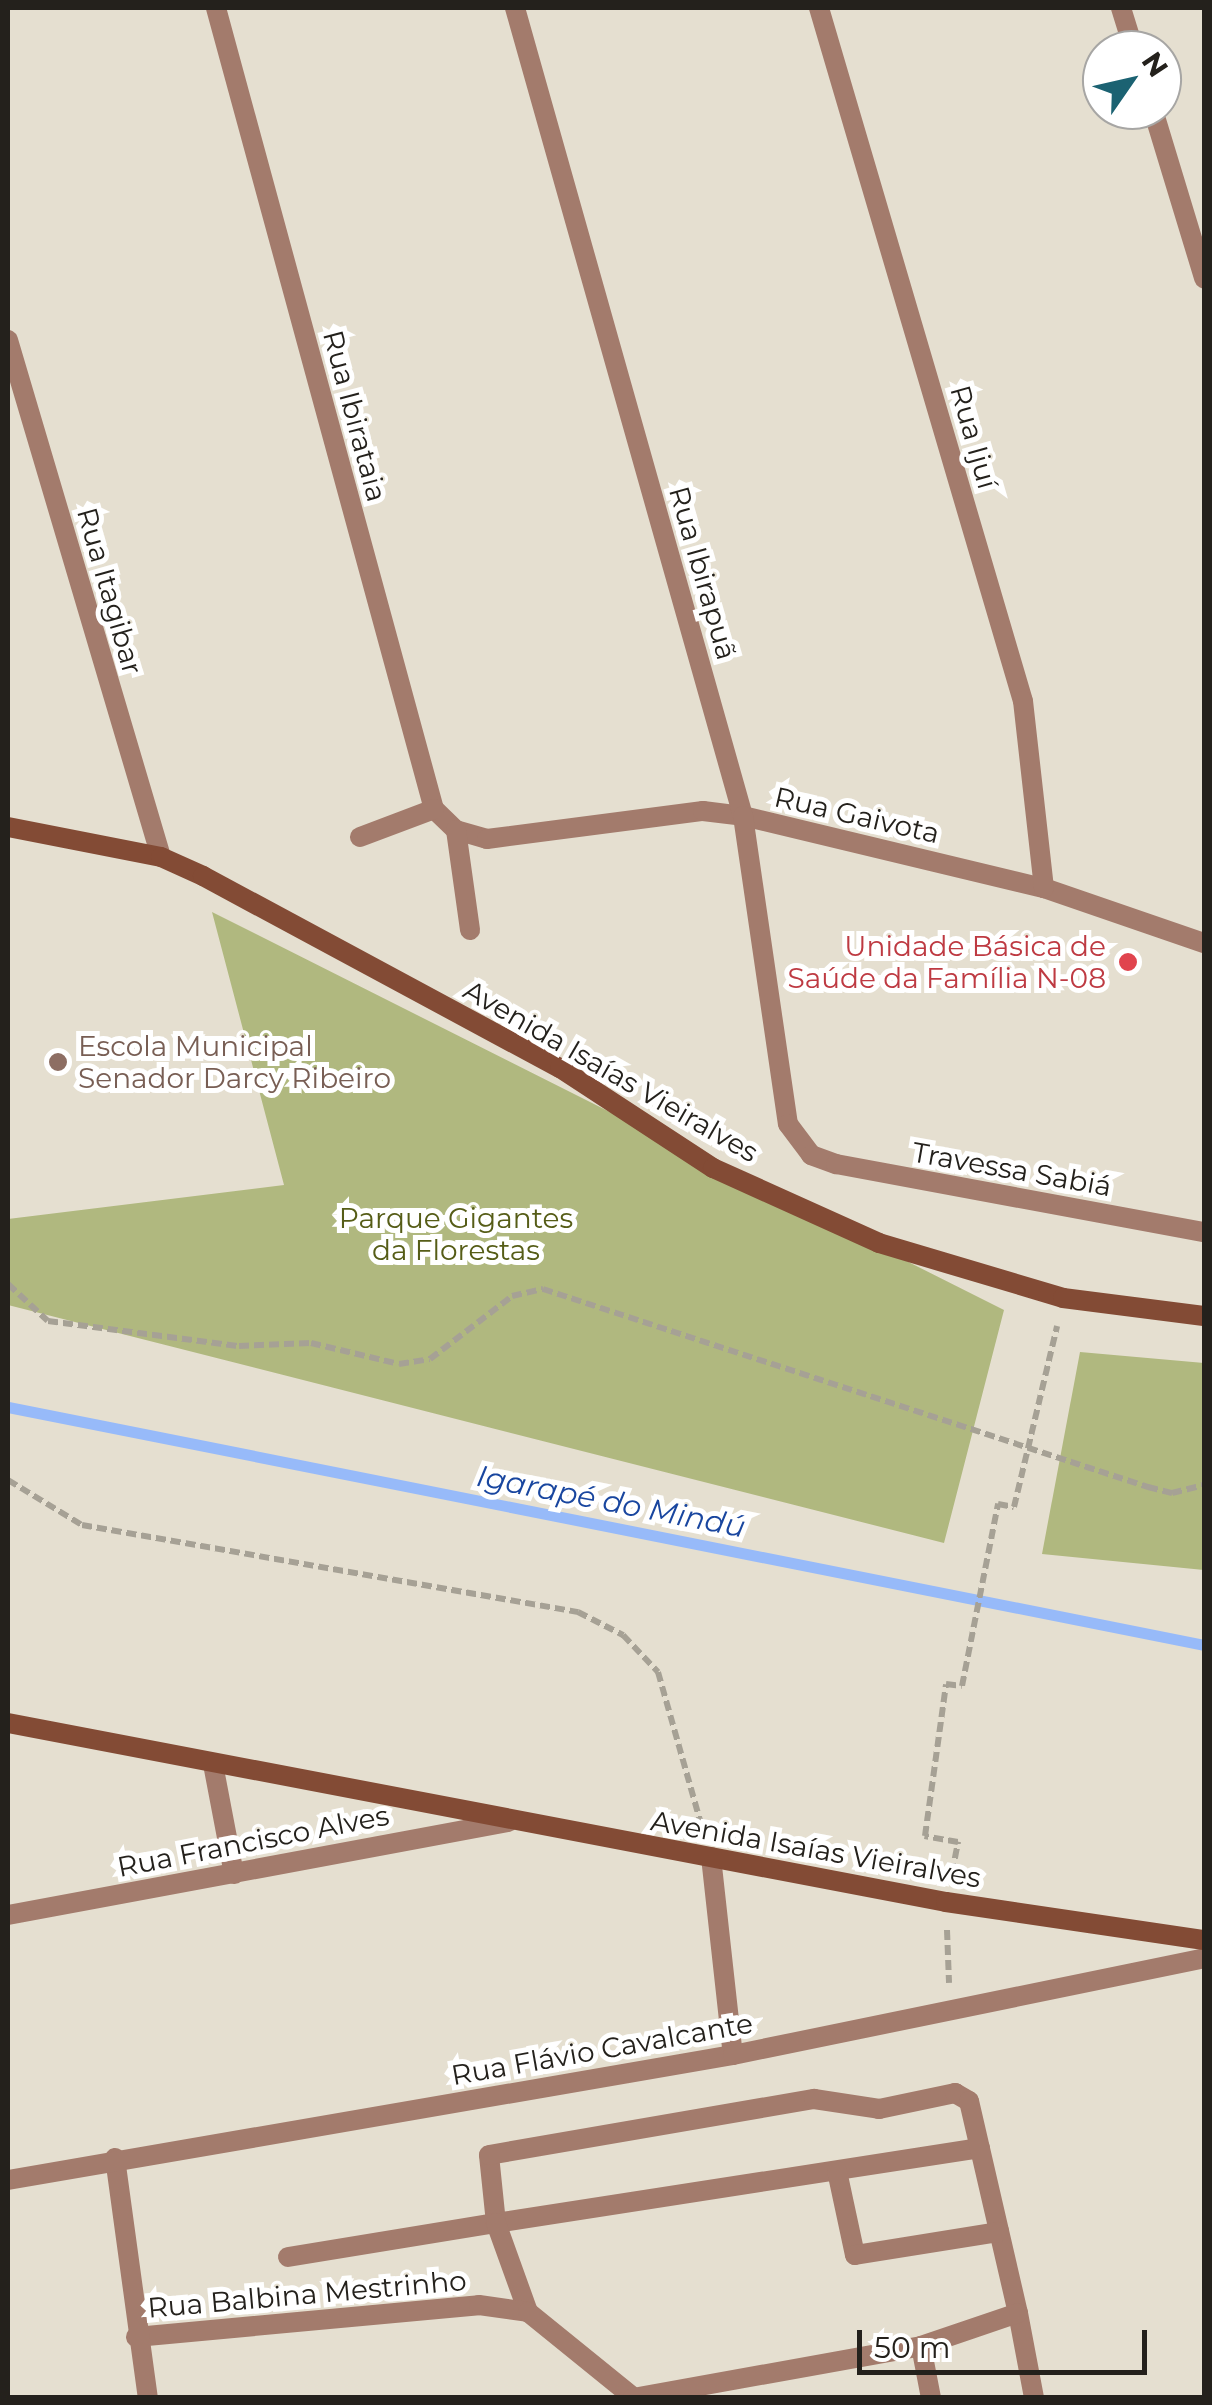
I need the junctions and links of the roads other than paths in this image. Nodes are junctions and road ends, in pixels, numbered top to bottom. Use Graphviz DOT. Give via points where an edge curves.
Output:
graph roads {
  1 [pos="216,8"];
  2 [pos="515,8"];
  3 [pos="819,8"];
  4 [pos="1159,130"];
  5 [pos="1204,278"];
  6 [pos="8,340"];
  7 [pos="434,809"];
  8 [pos="742,816"];
  9 [pos="8,827"];
  10 [pos="456,830"];
  11 [pos="360,837"];
  12 [pos="161,857"];
  13 [pos="1044,888"];
  14 [pos="470,930"];
  15 [pos="1204,943"];
  16 [pos="811,1155"];
  17 [pos="1204,1232"];
  18 [pos="1204,1316"];
  19 [pos="8,1723"];
  20 [pos="213,1764"];
  21 [pos="508,1822"];
  22 [pos="710,1858"];
  23 [pos="234,1874"];
  24 [pos="8,1915"];
  25 [pos="1204,1940"];
  26 [pos="1204,1958"];
  27 [pos="733,2054"];
  28 [pos="980,2148"];
  29 [pos="115,2158"];
  30 [pos="837,2171"];
  31 [pos="8,2180"];
  32 [pos="496,2222"];
  33 [pos="999,2232"];
  34 [pos="288,2257"];
  35 [pos="528,2312"];
  36 [pos="1018,2313"];
  37 [pos="136,2338"];
  38 [pos="920,2346"];
  39 [pos="633,2397"];
  40 [pos="148,2398"];
  41 [pos="931,2398"];
  42 [pos="1034,2398"];
  1 -- 7 [label="street, Rua Ibirataia"];
  2 -- 8 [label="street, Rua Ibirapuã"];
  3 -- 13 [label="street, Rua Ijuí" via="1023,700"];
  4 -- 5 [label="street"];
  6 -- 12 [label="street, Rua Itagibar"];
  7 -- 10 [label="street"];
  7 -- 11 [label="street"];
  8 -- 10 [label="street, Rua Gaivota" via="703,811 487,839"];
  8 -- 13 [label="street, Rua Gaivota"];
  8 -- 16 [label="street, Rua Ibirapuã" via="788,1124"];
  9 -- 12 [label="main road, Avenida Isaías Vieiralves"];
  10 -- 14 [label="street"];
  12 -- 18 [label="main road, Avenida Isaías Vieiralves" via="560,1068 713,1168 879,1243 1063,1298"];
  13 -- 15 [label="street, Rua Gaivota"];
  16 -- 17 [label="street, Travessa Sabiá"];
  19 -- 20 [label="main road, Avenida Isaías Vieiralves"];
  20 -- 21 [label="main road, Avenida Isaías Vieiralves"];
  20 -- 23 [label="street"];
  21 -- 22 [label="main road, Avenida Isaías Vieiralves"];
  21 -- 23 [label="street, Rua Francisco Alves"];
  22 -- 25 [label="main road, Avenida Isaías Vieiralves"];
  22 -- 27 [label="street"];
  23 -- 24 [label="street, Rua Francisco Alves"];
  26 -- 27 [label="street, Rua Flávio Cavalcante"];
  27 -- 29 [label="street, Rua Flávio Cavalcante"];
  28 -- 30 [label="street"];
  28 -- 32 [label="street" via="969,2101 954,2093 879,2110 814,2098 489,2155"];
  28 -- 33 [label="street"];
  29 -- 31 [label="street, Rua Flávio Cavalcante"];
  29 -- 37 [label="street"];
  30 -- 32 [label="street"];
  30 -- 33 [label="street" via="855,2255"];
  32 -- 34 [label="street"];
  32 -- 35 [label="street"];
  33 -- 36 [label="street"];
  35 -- 37 [label="street, Rua Balbina Mestrinho" via="479,2305"];
  35 -- 39 [label="street"];
  36 -- 38 [label="street"];
  36 -- 42 [label="street"];
  37 -- 40 [label="street"];
  38 -- 39 [label="street"];
  38 -- 41 [label="street"];
}
